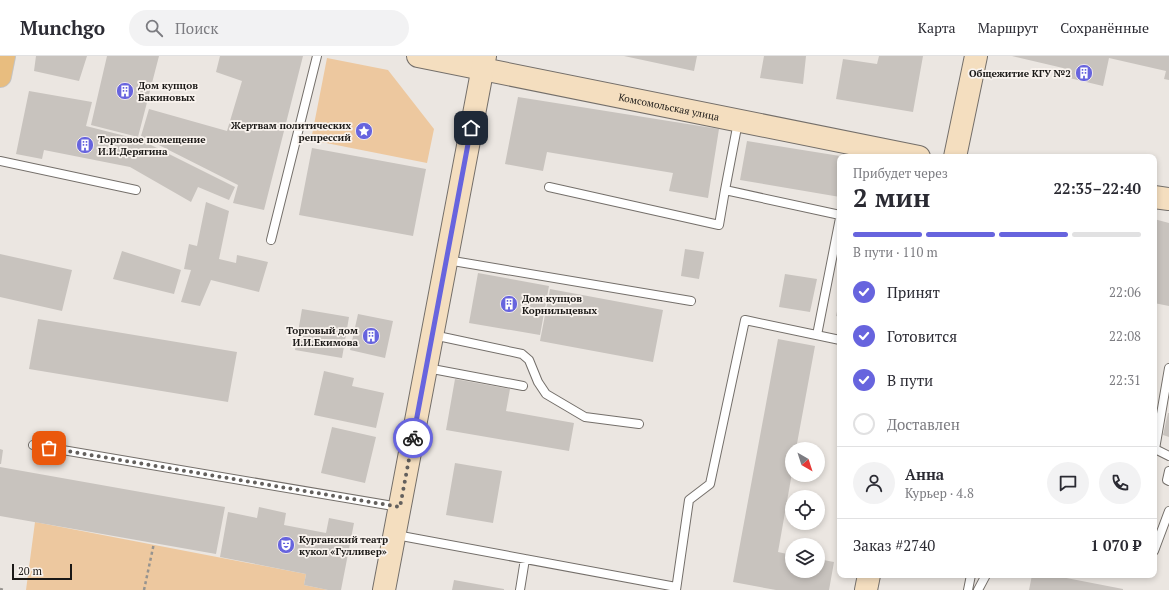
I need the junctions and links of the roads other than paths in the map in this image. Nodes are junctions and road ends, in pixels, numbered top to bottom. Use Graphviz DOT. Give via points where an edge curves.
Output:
graph roads {
  1 [pos="4,56"];
  2 [pos="317,56"];
  3 [pos="418,56"];
  4 [pos="976,56"];
  5 [pos="484,63"];
  6 [pos="0,76"];
  7 [pos="738,121"];
  8 [pos="904,154"];
  9 [pos="956,154"];
  10 [pos="0,161"];
  11 [pos="549,187"];
  12 [pos="136,190"];
  13 [pos="725,190"];
  14 [pos="1157,197"];
  15 [pos="1169,199"];
  16 [pos="837,214"];
  17 [pos="837,233"];
  18 [pos="271,240"];
  19 [pos="447,260"];
  20 [pos="691,301"];
  21 [pos="432,335"];
  22 [pos="817,335"];
  23 [pos="837,339"];
  24 [pos="426,368"];
  25 [pos="1169,368"];
  26 [pos="522,386"];
  27 [pos="639,424"];
  28 [pos="1157,437"];
  29 [pos="33,445"];
  30 [pos="1157,450"];
  31 [pos="1169,456"];
  32 [pos="1169,471"];
  33 [pos="1169,481"];
  34 [pos="400,507"];
  35 [pos="1169,511"];
  36 [pos="394,534"];
  37 [pos="1157,543"];
  38 [pos="525,559"];
  39 [pos="868,578"];
  40 [pos="970,578"];
  41 [pos="984,578"];
  42 [pos="676,588"];
  43 [pos="384,590"];
  44 [pos="520,590"];
  45 [pos="866,590"];
  46 [pos="968,590"];
  47 [pos="978,590"];
  1 -- 6 [label="main road"];
  2 -- 18 [label="lane"];
  3 -- 5 [label="street, Комсомольская улица"];
  4 -- 9 [label="street"];
  5 -- 7 [label="street, Комсомольская улица"];
  5 -- 19 [label="street"];
  7 -- 8 [label="street, Комсомольская улица"];
  7 -- 13 [label="lane"];
  10 -- 12 [label="lane"];
  11 -- 13 [label="lane" via="719,225"];
  13 -- 16 [label="lane"];
  14 -- 15 [label="street"];
  17 -- 22 [label="lane"];
  19 -- 20 [label="lane"];
  19 -- 21 [label="street"];
  21 -- 24 [label="street"];
  21 -- 27 [label="lane" via="522,354 529,360 546,394 585,417"];
  22 -- 23 [label="lane"];
  22 -- 42 [label="lane" via="745,320 710,484 689,500"];
  24 -- 26 [label="lane"];
  24 -- 34 [label="street"];
  25 -- 28 [label="lane"];
  29 -- 34 [label="lane"];
  30 -- 31 [label="lane"];
  32 -- 33 [label="lane"];
  34 -- 36 [label="street"];
  35 -- 37 [label="lane"];
  36 -- 38 [label="lane"];
  36 -- 43 [label="street"];
  38 -- 42 [label="lane"];
  38 -- 44 [label="lane"];
  39 -- 45 [label="street"];
  40 -- 46 [label="lane"];
  41 -- 47 [label="lane"];
}
